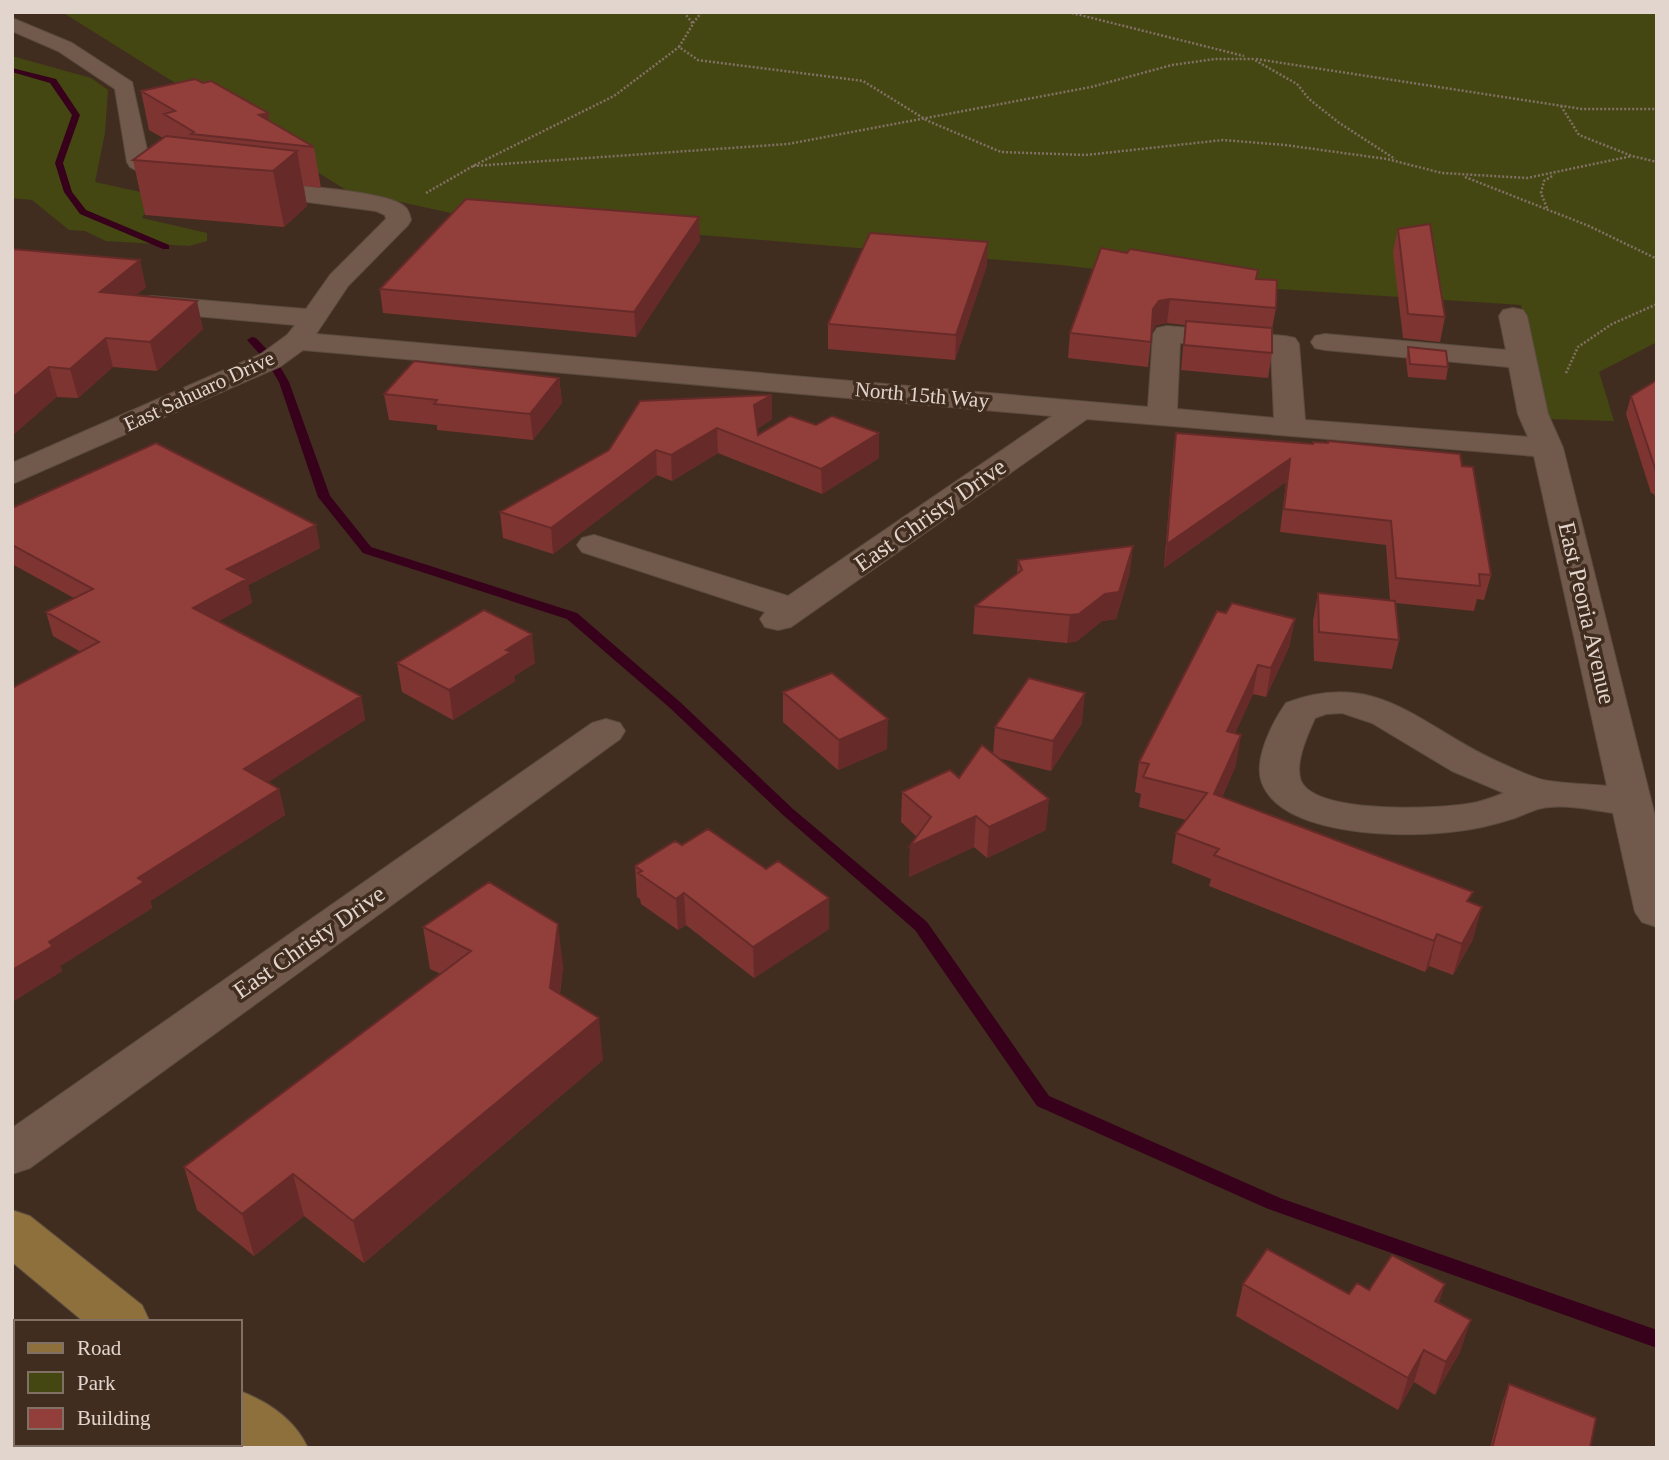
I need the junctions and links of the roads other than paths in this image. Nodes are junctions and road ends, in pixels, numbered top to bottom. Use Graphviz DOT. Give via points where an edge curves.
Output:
graph roads {
  1 [pos="12,24"];
  2 [pos="196,183"];
  3 [pos="235,187"];
  4 [pos="151,304"];
  5 [pos="1514,316"];
  6 [pos="305,329"];
  7 [pos="1325,342"];
  8 [pos="1521,360"];
  9 [pos="1081,410"];
  10 [pos="1162,416"];
  11 [pos="1290,428"];
  12 [pos="1548,448"];
  13 [pos="12,475"];
  14 [pos="594,545"];
  15 [pos="606,731"];
  16 [pos="1546,794"];
  17 [pos="1631,802"];
  18 [pos="1657,912"];
  19 [pos="12,1154"];
  20 [pos="12,1231"];
  21 [pos="121,1320"];
  22 [pos="242,1419"];
  23 [pos="279,1448"];
  1 -- 2 [label="street" via="65,47 125,86 138,162 170,180"];
  3 -- 6 [label="street, East Sahuaro Drive" via="382,204 396,211 399,220 339,281"];
  4 -- 6 [label="street, North 15th Way"];
  5 -- 8 [label="street, East Peoria Avenue"];
  6 -- 9 [label="street, North 15th Way"];
  6 -- 13 [label="street, East Sahuaro Drive" via="271,360"];
  7 -- 8 [label="street"];
  8 -- 12 [label="street, East Peoria Avenue" via="1533,414"];
  9 -- 10 [label="street, North 15th Way"];
  9 -- 14 [label="street, East Christy Drive" via="785,614"];
  10 -- 11 [label="street, North 15th Way"];
  10 -- 11 [label="street" via="1167,334 1285,344"];
  11 -- 12 [label="street, North 15th Way"];
  12 -- 17 [label="street, East Peoria Avenue"];
  15 -- 19 [label="street, East Christy Drive"];
  16 -- 16 [label="street" via="1474,816 1435,821 1356,817 1307,807 1291,796 1282,783 1281,764 1299,711 1310,705 1343,703 1378,710 1487,773"];
  16 -- 17 [label="street"];
  17 -- 18 [label="street, East Peoria Avenue"];
  20 -- 21 [label="main road"];
  22 -- 23 [label="main road"];
}
